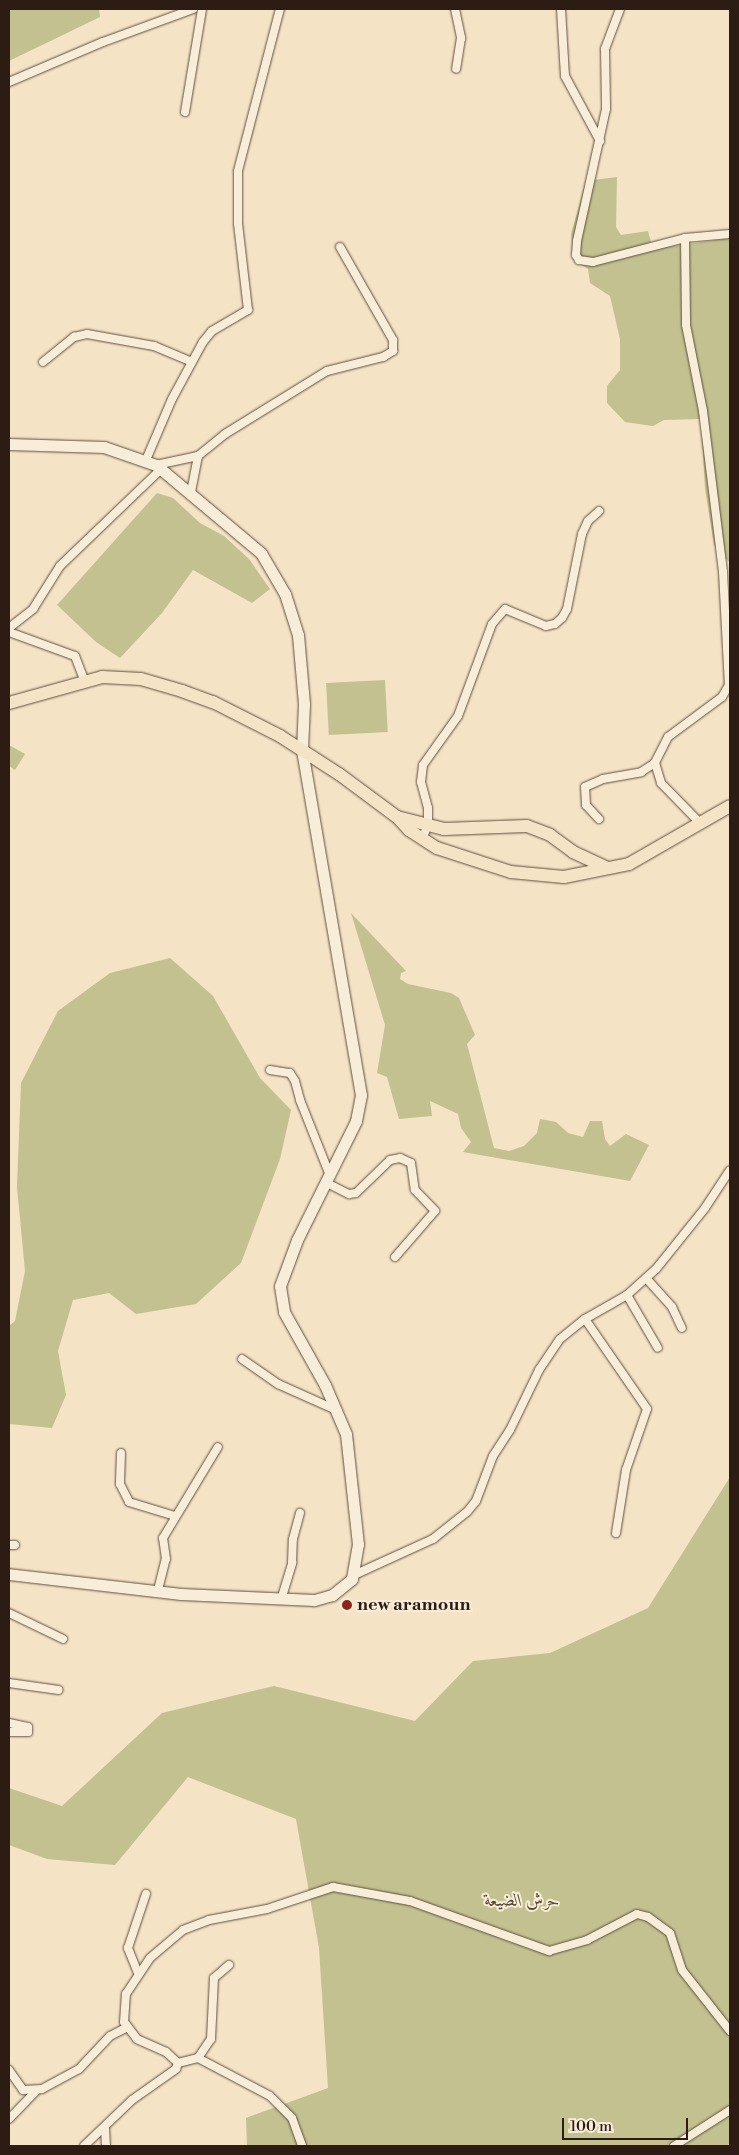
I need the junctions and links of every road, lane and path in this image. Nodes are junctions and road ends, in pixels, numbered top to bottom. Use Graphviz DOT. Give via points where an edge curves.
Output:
graph roads {
  1 [pos="193,9"];
  2 [pos="202,9"];
  3 [pos="280,9"];
  4 [pos="455,9"];
  5 [pos="561,9"];
  6 [pos="620,9"];
  7 [pos="456,69"];
  8 [pos="9,82"];
  9 [pos="185,112"];
  10 [pos="600,143"];
  11 [pos="730,234"];
  12 [pos="685,238"];
  13 [pos="340,247"];
  14 [pos="43,362"];
  15 [pos="192,362"];
  16 [pos="9,444"];
  17 [pos="198,456"];
  18 [pos="155,464"];
  19 [pos="191,492"];
  20 [pos="599,511"];
  21 [pos="9,628"];
  22 [pos="9,632"];
  23 [pos="84,680"];
  24 [pos="9,703"];
  25 [pos="302,750"];
  26 [pos="655,763"];
  27 [pos="730,806"];
  28 [pos="397,817"];
  29 [pos="599,818"];
  30 [pos="699,822"];
  31 [pos="428,825"];
  32 [pos="444,829"];
  33 [pos="422,839"];
  34 [pos="438,848"];
  35 [pos="607,868"];
  36 [pos="270,1070"];
  37 [pos="730,1170"];
  38 [pos="327,1177"];
  39 [pos="395,1257"];
  40 [pos="646,1278"];
  41 [pos="627,1295"];
  42 [pos="585,1319"];
  43 [pos="682,1328"];
  44 [pos="658,1348"];
  45 [pos="242,1359"];
  46 [pos="336,1410"];
  47 [pos="218,1447"];
  48 [pos="121,1453"];
  49 [pos="300,1513"];
  50 [pos="175,1516"];
  51 [pos="616,1533"];
  52 [pos="9,1574"];
  53 [pos="354,1574"];
  54 [pos="158,1590"];
  55 [pos="281,1600"];
  56 [pos="9,1613"];
  57 [pos="63,1639"];
  58 [pos="9,1683"];
  59 [pos="59,1690"];
  60 [pos="9,1723"];
  61 [pos="10,1732"];
  62 [pos="146,1894"];
  63 [pos="229,1965"];
  64 [pos="138,1973"];
  65 [pos="126,2028"];
  66 [pos="730,2031"];
  67 [pos="198,2058"];
  68 [pos="178,2063"];
  69 [pos="9,2070"];
  70 [pos="37,2090"];
  71 [pos="730,2110"];
  72 [pos="9,2119"];
  73 [pos="105,2128"];
  74 [pos="84,2146"];
  75 [pos="106,2146"];
  76 [pos="302,2146"];
  77 [pos="674,2146"];
  1 -- 8 [label="street" via="103,42"];
  2 -- 9 [label="street"];
  3 -- 15 [label="street" via="238,171 238,224 248,310 212,330"];
  4 -- 7 [label="street" via="460,38"];
  5 -- 10 [label="street" via="565,76 593,122"];
  6 -- 10 [label="street" via="608,34 608,87"];
  10 -- 12 [label="street" via="576,240 579,260 593,262"];
  11 -- 12 [label="street"];
  12 -- 26 [label="street" via="686,325 704,411 723,572 729,685 722,697 668,737"];
  13 -- 17 [label="street" via="393,340 393,352 319,375 225,434"];
  14 -- 15 [label="street" via="74,337 87,334 154,346"];
  15 -- 18 [label="street"];
  16 -- 18 [label="street" via="87,446"];
  17 -- 18 [label="street"];
  17 -- 19 [label="street"];
  18 -- 19 [label="street"];
  18 -- 21 [label="street" via="60,566 33,609"];
  19 -- 25 [label="street" via="261,553 285,594 293,614 302,674"];
  20 -- 31 [label="street" via="588,521 582,534 567,609 562,618 556,624 546,626 505,609 492,624 458,716 423,765 421,782 428,808"];
  22 -- 23 [label="street" via="75,656"];
  23 -- 24 [label="main road"];
  23 -- 25 [label="main road" via="119,676 182,691 213,702"];
  25 -- 28 [label="main road"];
  25 -- 38 [label="street" via="362,1095 356,1121"];
  26 -- 29 [label="street" via="641,772 603,779 585,787 586,805"];
  26 -- 30 [label="street" via="661,783"];
  27 -- 30 [label="main road"];
  28 -- 31 [label="main road"];
  28 -- 33 [label="main road"];
  30 -- 35 [label="main road" via="642,859"];
  31 -- 32 [label="main road"];
  31 -- 33 [label="street"];
  32 -- 34 [label="main road"];
  32 -- 35 [label="main road" via="527,826 550,835 573,852"];
  33 -- 34 [label="main road"];
  34 -- 35 [label="main road" via="490,867 544,876 589,874"];
  36 -- 38 [label="street" via="290,1073 295,1081"];
  37 -- 40 [label="street" via="689,1228"];
  38 -- 39 [label="street" via="349,1194 356,1194 390,1160 400,1158 411,1163 415,1190 435,1211"];
  38 -- 46 [label="street" via="297,1240 280,1286 284,1312"];
  40 -- 41 [label="street"];
  40 -- 43 [label="street" via="672,1307"];
  41 -- 42 [label="street"];
  41 -- 44 [label="street"];
  42 -- 51 [label="street" via="646,1409 626,1470"];
  42 -- 53 [label="street" via="560,1339 539,1370 510,1430 486,1469 476,1501 467,1512 433,1539"];
  45 -- 46 [label="street" via="278,1384"];
  46 -- 53 [label="street" via="346,1434 353,1482 358,1544"];
  47 -- 50 [label="street"];
  48 -- 50 [label="street" via="120,1484 129,1502"];
  49 -- 55 [label="street" via="292,1539 292,1563"];
  50 -- 54 [label="street" via="163,1538 166,1559"];
  52 -- 54 [label="street"];
  53 -- 55 [label="street" via="332,1595 314,1600"];
  54 -- 55 [label="street"];
  56 -- 57 [label="street"];
  58 -- 59 [label="street"];
  60 -- 61 [label="street" via="28,1728 28,1732"];
  62 -- 64 [label="street" via="128,1948"];
  63 -- 67 [label="street" via="214,1978 211,2039"];
  64 -- 65 [label="street" via="126,1994"];
  64 -- 66 [label="street" via="160,1948 183,1930 209,1920 267,1909 332,1887 410,1902 549,1951 587,1940 642,1914 670,1933 682,1970"];
  65 -- 68 [label="street" via="137,2039 166,2052"];
  65 -- 70 [label="street" via="110,2036 70,2075"];
  67 -- 68 [label="street"];
  67 -- 76 [label="street" via="250,2083 283,2106 295,2124"];
  68 -- 73 [label="street" via="176,2069 132,2100"];
  69 -- 70 [label="street" via="18,2086 28,2092"];
  70 -- 72 [label="street"];
  71 -- 77 [label="street"];
  73 -- 74 [label="street"];
  73 -- 75 [label="street"];
}
